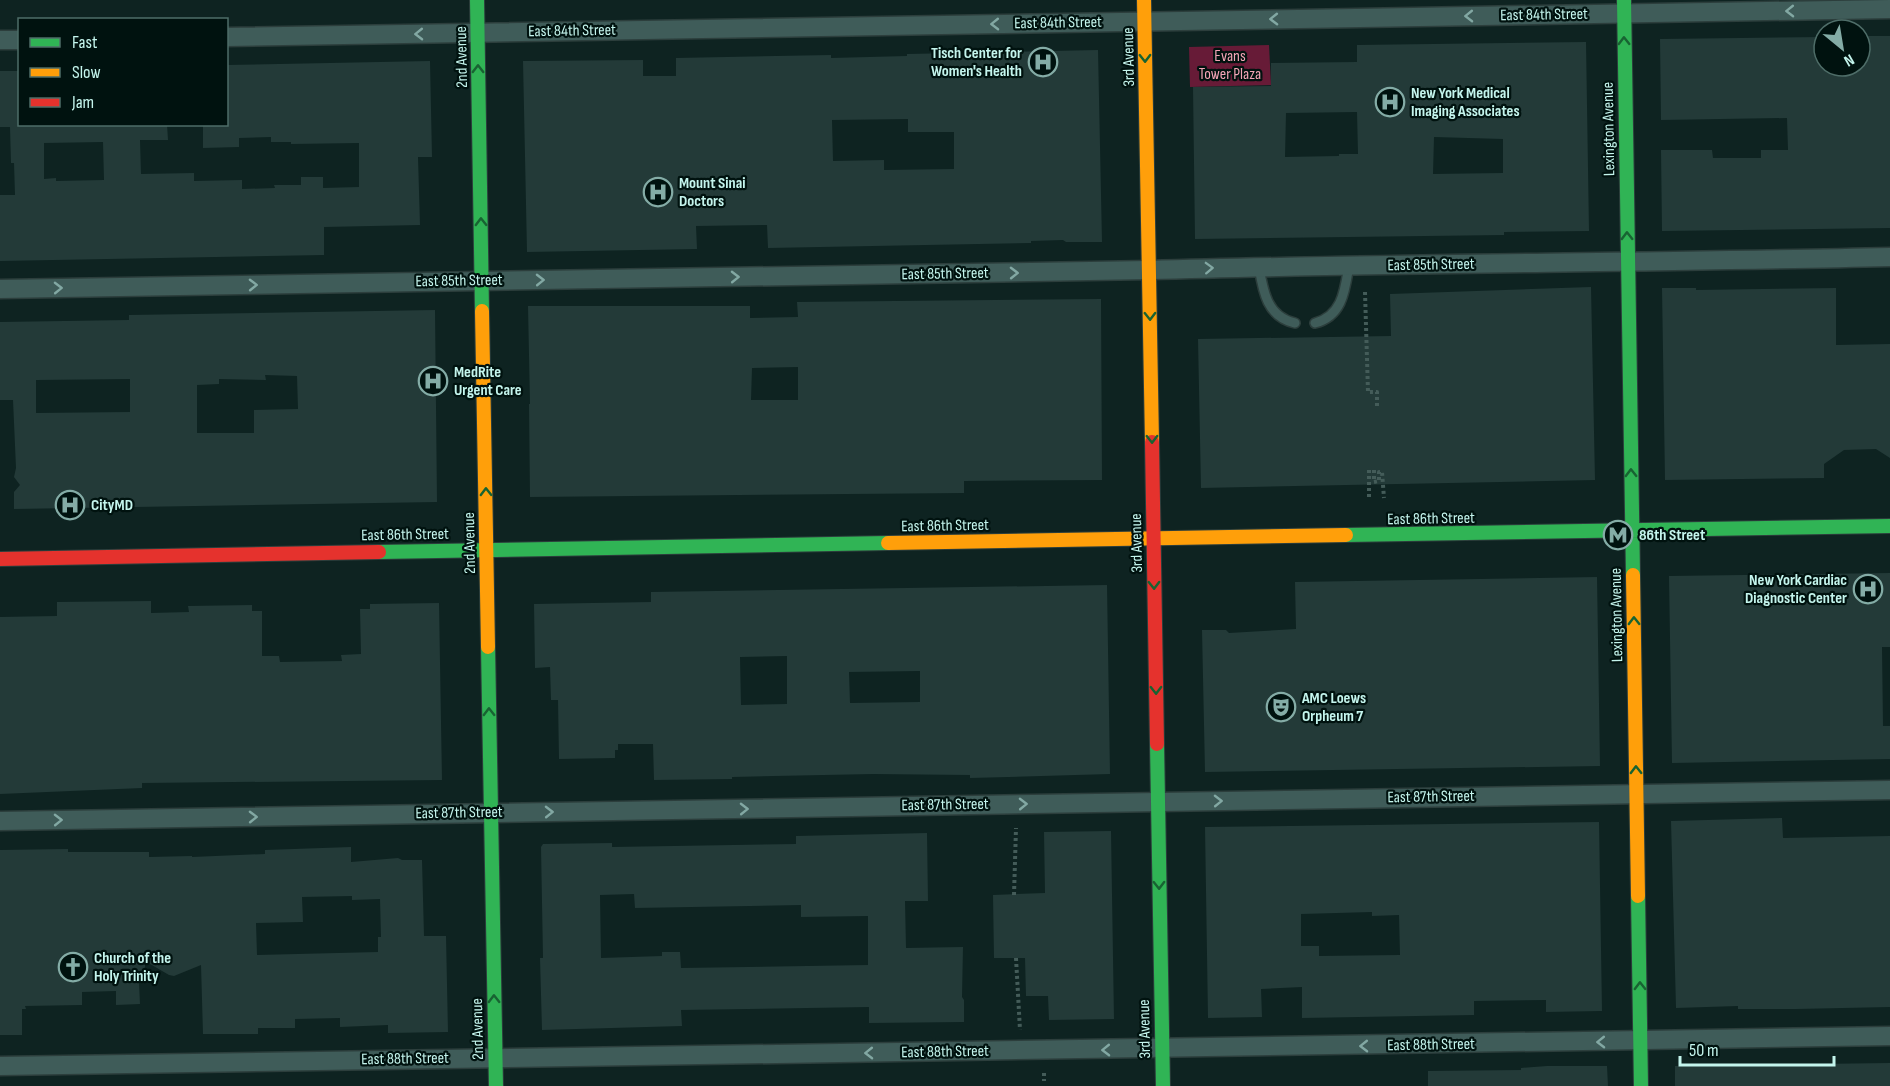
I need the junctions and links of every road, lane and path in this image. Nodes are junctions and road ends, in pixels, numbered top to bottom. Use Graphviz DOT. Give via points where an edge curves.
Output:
graph roads {
  1 [pos="477,0"];
  2 [pos="1144,0"];
  3 [pos="1624,7"];
  4 [pos="1890,9"];
  5 [pos="1145,21"];
  6 [pos="478,33"];
  7 [pos="228,37"];
  8 [pos="0,40"];
  9 [pos="18,40"];
  10 [pos="1890,257"];
  11 [pos="1628,262"];
  12 [pos="1349,265"];
  13 [pos="1259,267"];
  14 [pos="1149,270"];
  15 [pos="482,281"];
  16 [pos="0,289"];
  17 [pos="1365,292"];
  18 [pos="1295,323"];
  19 [pos="1315,323"];
  20 [pos="1377,407"];
  21 [pos="1369,498"];
  22 [pos="1384,498"];
  23 [pos="1890,526"];
  24 [pos="1632,532"];
  25 [pos="1154,539"];
  26 [pos="487,551"];
  27 [pos="0,558"];
  28 [pos="1890,790"];
  29 [pos="1636,794"];
  30 [pos="1158,802"];
  31 [pos="490,813"];
  32 [pos="0,821"];
  33 [pos="1016,828"];
  34 [pos="1014,895"];
  35 [pos="1016,958"];
  36 [pos="1020,1030"];
  37 [pos="1890,1036"];
  38 [pos="1641,1041"];
  39 [pos="1162,1049"];
  40 [pos="495,1058"];
  41 [pos="0,1066"];
  42 [pos="1044,1073"];
  43 [pos="1044,1081"];
  44 [pos="496,1086"];
  45 [pos="1163,1086"];
  46 [pos="1641,1086"];
  1 -- 6 [label="main road, 2nd Avenue"];
  2 -- 5 [label="main road, 3rd Avenue"];
  4 -- 3 [label="street, East 84th Street, one-way"];
  3 -- 5 [label="street, East 84th Street, one-way"];
  11 -- 3 [label="main road, Lexington Avenue, one-way"];
  5 -- 6 [label="street, East 84th Street, one-way"];
  5 -- 14 [label="main road, 3rd Avenue, one-way"];
  6 -- 7 [label="street, East 84th Street, one-way"];
  15 -- 6 [label="main road, 2nd Avenue, one-way"];
  8 -- 9 [label="street"];
  10 -- 11 [label="street, East 85th Street"];
  11 -- 12 [label="street, East 85th Street"];
  24 -- 11 [label="main road, Lexington Avenue, one-way"];
  12 -- 13 [label="street, East 85th Street"];
  12 -- 19 [label="lane" via="1336,311"];
  14 -- 13 [label="street, East 85th Street, one-way"];
  13 -- 18 [label="lane" via="1272,311"];
  15 -- 14 [label="street, East 85th Street, one-way"];
  14 -- 25 [label="main road, 3rd Avenue, one-way"];
  16 -- 15 [label="street, East 85th Street, one-way"];
  26 -- 15 [label="main road, 2nd Avenue, one-way"];
  17 -- 20 [label="path" via="1368,392 1377,392"];
  21 -- 22 [label="path" via="1371,470 1374,482 1379,481 1382,472"];
  23 -- 24 [label="main road, East 86th Street"];
  24 -- 25 [label="main road, East 86th Street"];
  29 -- 24 [label="main road, Lexington Avenue, one-way"];
  25 -- 26 [label="main road, East 86th Street"];
  25 -- 30 [label="main road, 3rd Avenue, one-way"];
  26 -- 27 [label="main road, East 86th Street"];
  31 -- 26 [label="main road, 2nd Avenue, one-way"];
  28 -- 29 [label="street, East 87th Street"];
  30 -- 29 [label="street, East 87th Street, one-way"];
  38 -- 29 [label="main road, Lexington Avenue, one-way"];
  31 -- 30 [label="street, East 87th Street, one-way"];
  30 -- 39 [label="main road, 3rd Avenue, one-way"];
  32 -- 31 [label="street, East 87th Street, one-way"];
  40 -- 31 [label="main road, 2nd Avenue, one-way"];
  33 -- 34 [label="path"];
  35 -- 36 [label="path"];
  37 -- 38 [label="street, East 88th Street"];
  38 -- 39 [label="street, East 88th Street, one-way"];
  38 -- 46 [label="main road, Lexington Avenue"];
  39 -- 40 [label="street, East 88th Street, one-way"];
  39 -- 45 [label="main road, 3rd Avenue"];
  40 -- 41 [label="street, East 88th Street"];
  40 -- 44 [label="main road, 2nd Avenue"];
  42 -- 43 [label="path"];
}
